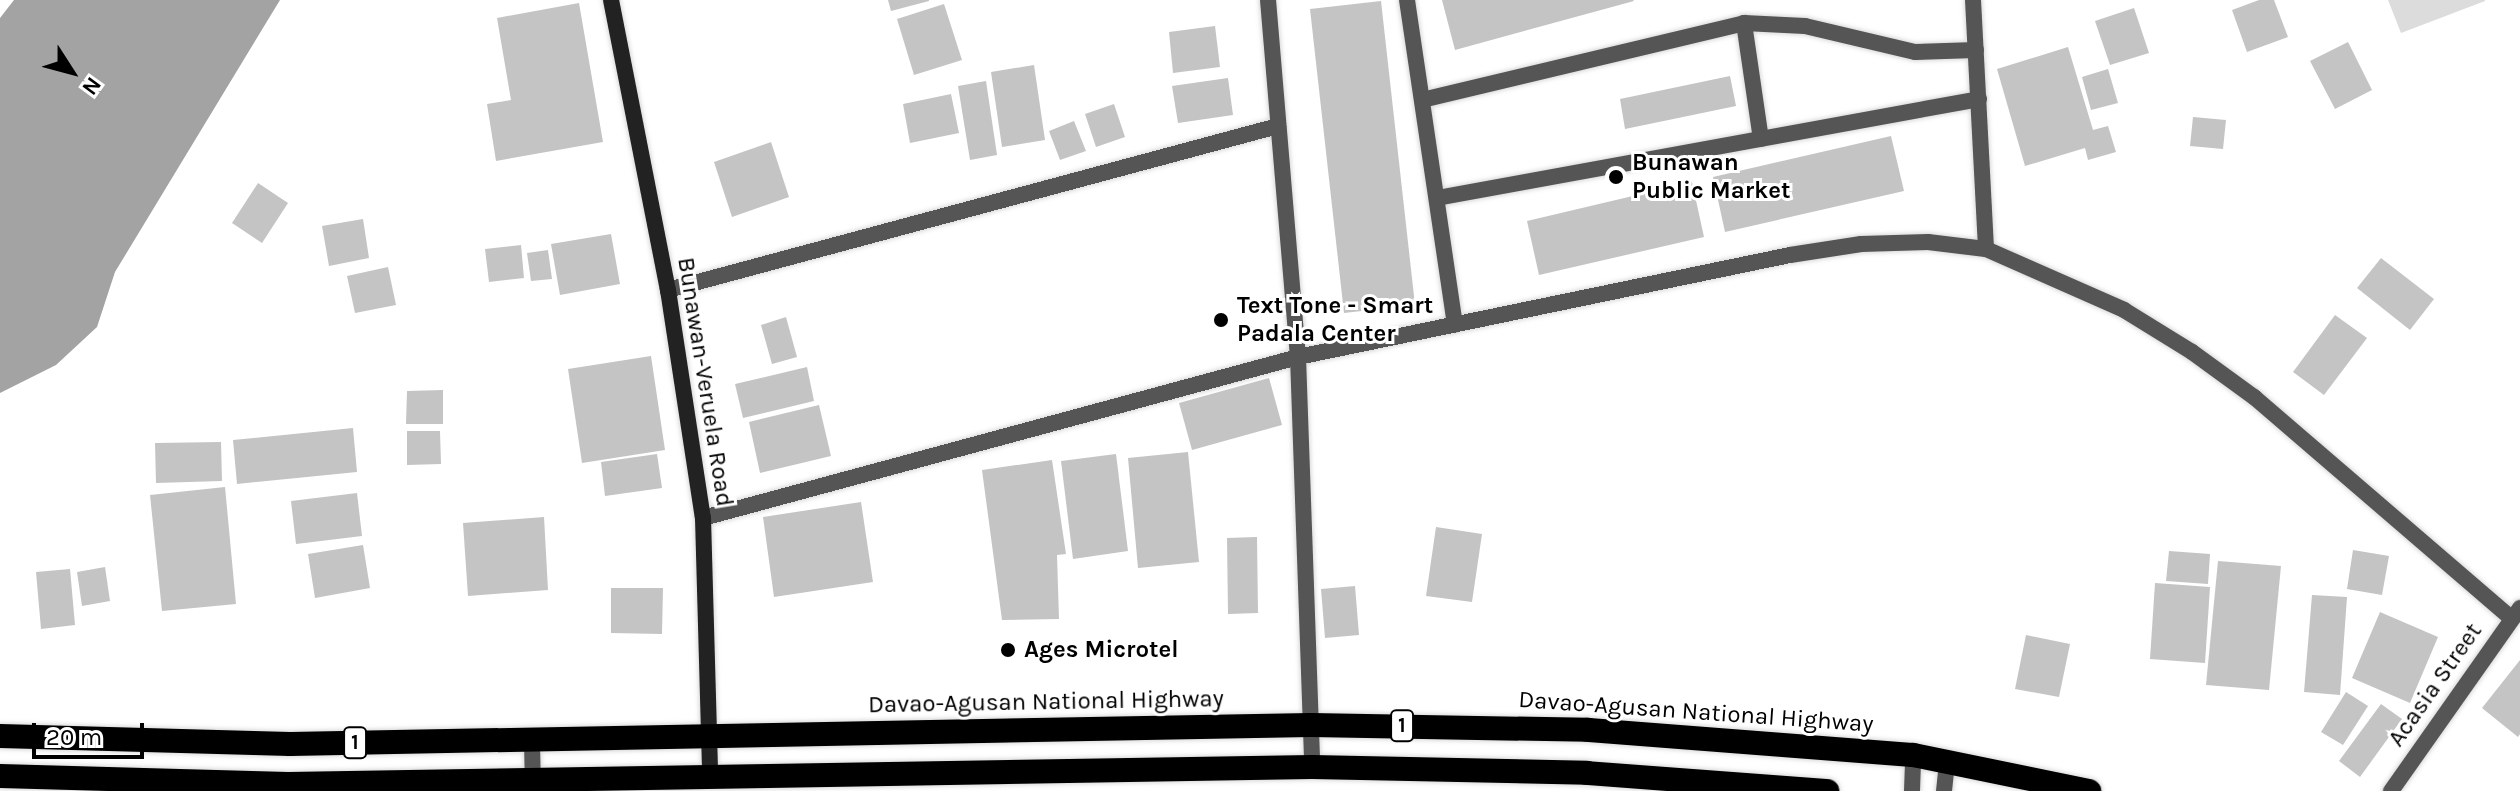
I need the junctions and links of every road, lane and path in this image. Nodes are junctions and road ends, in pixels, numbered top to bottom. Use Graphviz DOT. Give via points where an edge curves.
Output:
graph roads {
  1 [pos="611,0"];
  2 [pos="1268,0"];
  3 [pos="1407,0"];
  4 [pos="1973,0"];
  5 [pos="1744,23"];
  6 [pos="1976,50"];
  7 [pos="1979,99"];
  8 [pos="1422,100"];
  9 [pos="1278,126"];
  10 [pos="1761,139"];
  11 [pos="1437,198"];
  12 [pos="1986,249"];
  13 [pos="668,290"];
  14 [pos="1455,324"];
  15 [pos="1298,357"];
  16 [pos="703,518"];
  17 [pos="2516,614"];
  18 [pos="1311,725"];
  19 [pos="937,732"];
  20 [pos="0,736"];
  21 [pos="711,738"];
  22 [pos="532,742"];
  23 [pos="1913,755"];
  24 [pos="1947,760"];
  25 [pos="1312,767"];
  26 [pos="937,772"];
  27 [pos="710,775"];
  28 [pos="0,776"];
  29 [pos="533,787"];
  30 [pos="288,788"];
  31 [pos="1827,791"];
  32 [pos="1912,791"];
  33 [pos="1944,791"];
  34 [pos="2089,791"];
  35 [pos="2391,791"];
  1 -- 13 [label="main road, Bunawan-Veruela Road"];
  2 -- 9 [label="street"];
  3 -- 8 [label="street"];
  4 -- 6 [label="street"];
  5 -- 6 [label="street" via="1805,26 1915,52"];
  5 -- 8 [label="street"];
  5 -- 10 [label="street"];
  6 -- 7 [label="street"];
  7 -- 10 [label="street"];
  7 -- 12 [label="street"];
  8 -- 11 [label="street"];
  9 -- 13 [label="street"];
  9 -- 15 [label="street"];
  10 -- 11 [label="street"];
  11 -- 14 [label="street"];
  12 -- 14 [label="street" via="1928,242 1861,244"];
  12 -- 17 [label="street" via="2124,310 2192,352"];
  13 -- 16 [label="main road, Bunawan-Veruela Road"];
  14 -- 15 [label="street"];
  15 -- 16 [label="street"];
  15 -- 18 [label="street"];
  16 -- 21 [label="main road, Bunawan-Veruela Road"];
  17 -- 35 [label="street, Acasia Street"];
  18 -- 19 [label="highway, Davao-Agusan National Highway / 1"];
  18 -- 23 [label="highway, Davao-Agusan National Highway / 1" via="1588,730"];
  18 -- 25 [label="street"];
  19 -- 21 [label="highway, Davao-Agusan National Highway / 1"];
  19 -- 26 [label="highway"];
  20 -- 22 [label="highway, Davao-Agusan National Highway / 1" via="290,744"];
  21 -- 22 [label="highway, Davao-Agusan National Highway / 1"];
  21 -- 27 [label="main road, Bunawan-Veruela Road"];
  22 -- 29 [label="street"];
  23 -- 24 [label="highway, Davao-Agusan National Highway / 1"];
  23 -- 32 [label="street"];
  24 -- 33 [label="street"];
  24 -- 34 [label="highway, Davao-Agusan National Highway / 1"];
  25 -- 26 [label="highway, 1"];
  25 -- 31 [label="highway, 1" via="1587,773"];
  26 -- 27 [label="highway, 1"];
  27 -- 29 [label="highway, 1"];
  28 -- 30 [label="highway, 1"];
  29 -- 30 [label="highway, 1"];
}
